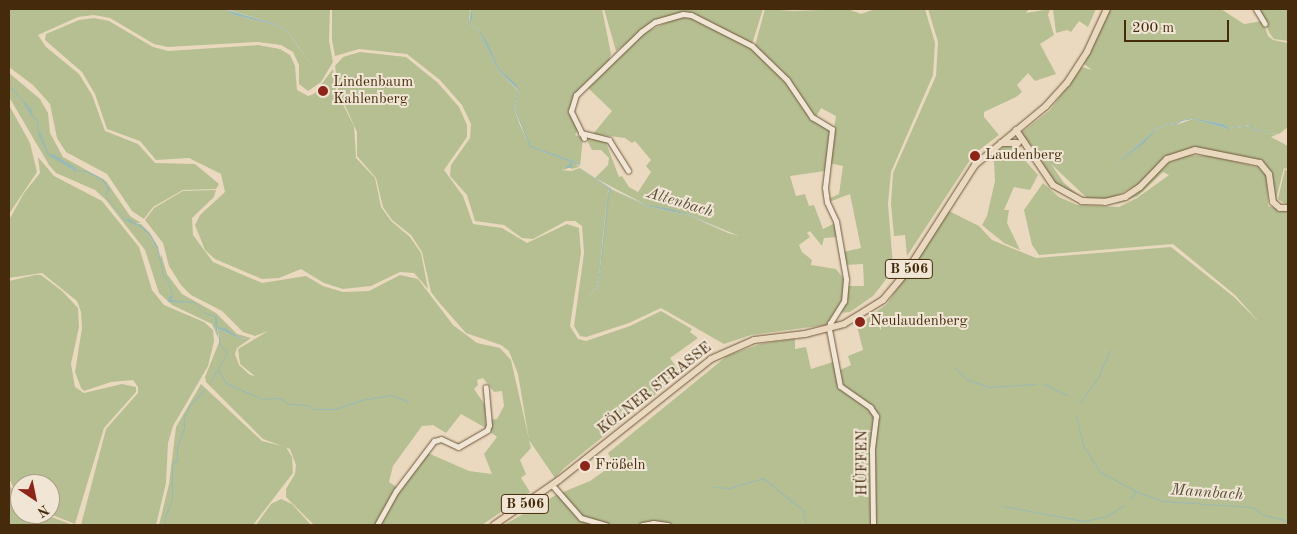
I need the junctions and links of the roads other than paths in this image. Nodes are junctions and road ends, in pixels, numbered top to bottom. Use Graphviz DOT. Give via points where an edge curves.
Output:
graph roads {
  1 [pos="1107,9"];
  2 [pos="1256,9"];
  3 [pos="1265,24"];
  4 [pos="1014,132"];
  5 [pos="1018,143"];
  6 [pos="995,145"];
  7 [pos="1027,151"];
  8 [pos="628,171"];
  9 [pos="1288,208"];
  10 [pos="829,329"];
  11 [pos="486,387"];
  12 [pos="556,482"];
  13 [pos="377,525"];
  14 [pos="494,525"];
  15 [pos="606,525"];
  16 [pos="642,525"];
  17 [pos="668,525"];
  18 [pos="874,525"];
  1 -- 4 [label="main road, B 506" via="1068,83"];
  2 -- 3 [label="street"];
  4 -- 5 [label="main road"];
  4 -- 6 [label="main road, B 506"];
  4 -- 7 [label="main road"];
  5 -- 6 [label="main road" via="1010,141"];
  5 -- 7 [label="main road"];
  6 -- 10 [label="main road, B 506" via="966,177 906,274 883,300 857,318"];
  7 -- 9 [label="main road" via="1059,190 1095,203 1113,201 1130,194 1167,159 1184,152 1200,151 1250,159 1267,170 1274,203 1280,208"];
  8 -- 10 [label="street" via="609,140 583,136 571,111 576,95 648,27 672,16 691,14 752,46 788,80 812,117 832,129 825,183 827,202 836,221 846,280 839,316 830,323"];
  10 -- 12 [label="main road, KÖLNER STRASSE / B 506" via="754,340 711,359"];
  10 -- 18 [label="street, HÜFFEN" via="840,386 870,407 876,416 872,451"];
  11 -- 13 [label="street" via="487,430 458,447 441,439 434,441 396,491"];
  12 -- 14 [label="main road, B 506"];
  12 -- 15 [label="street" via="581,518"];
  16 -- 17 [label="street"];
}
